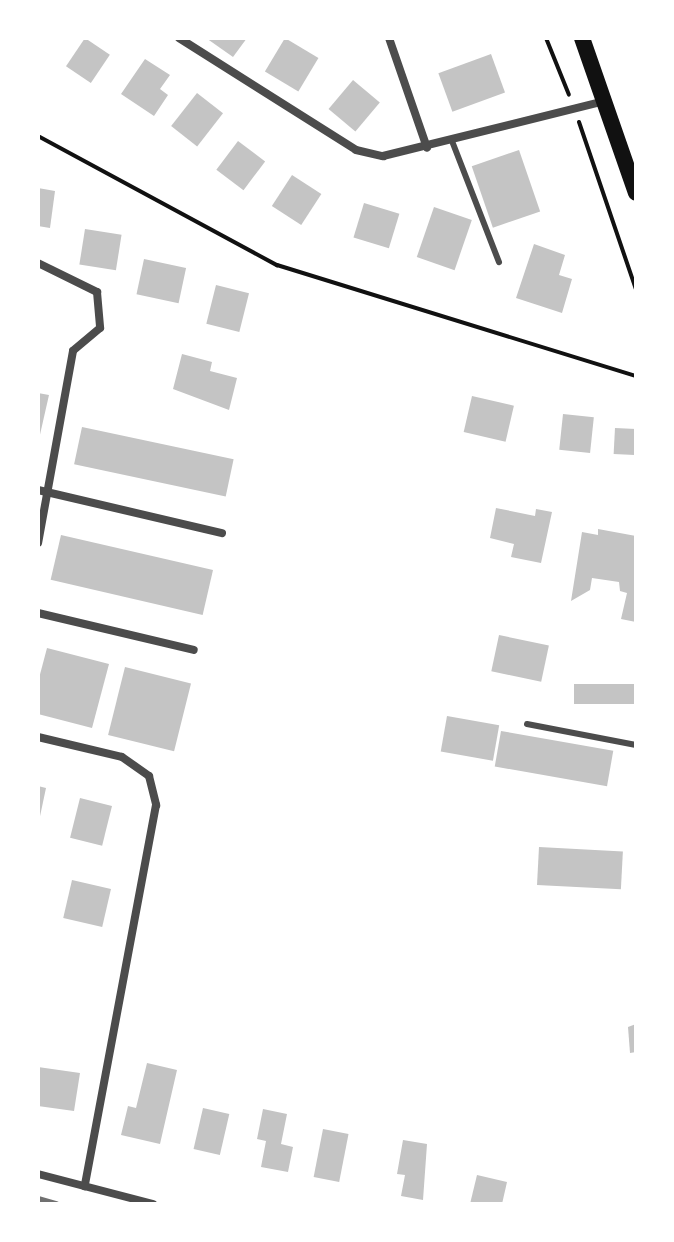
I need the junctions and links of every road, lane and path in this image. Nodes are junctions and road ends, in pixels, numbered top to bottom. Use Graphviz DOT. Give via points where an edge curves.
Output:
graph roads {
  1 [pos="179,38"];
  2 [pos="389,38"];
  3 [pos="546,38"];
  4 [pos="582,38"];
  5 [pos="605,101"];
  6 [pos="574,109"];
  7 [pos="38,136"];
  8 [pos="452,141"];
  9 [pos="427,148"];
  10 [pos="636,193"];
  11 [pos="499,262"];
  12 [pos="38,263"];
  13 [pos="636,289"];
  14 [pos="636,376"];
  15 [pos="43,491"];
  16 [pos="222,533"];
  17 [pos="38,543"];
  18 [pos="38,613"];
  19 [pos="194,650"];
  20 [pos="527,724"];
  21 [pos="38,737"];
  22 [pos="636,745"];
  23 [pos="38,1174"];
  24 [pos="85,1186"];
  25 [pos="153,1204"];
  1 -- 9 [label="street" via="356,150 400,155"];
  2 -- 9 [label="street"];
  3 -- 6 [label="path"];
  4 -- 5 [label="main road"];
  5 -- 6 [label="street"];
  5 -- 10 [label="main road"];
  6 -- 8 [label="street"];
  6 -- 13 [label="path"];
  7 -- 14 [label="path" via="277,265"];
  8 -- 9 [label="street"];
  8 -- 11 [label="lane"];
  12 -- 15 [label="street" via="97,292 100,328 73,351"];
  15 -- 16 [label="street"];
  15 -- 17 [label="street"];
  18 -- 19 [label="street"];
  20 -- 22 [label="lane"];
  21 -- 24 [label="street" via="122,757 149,776 156,805"];
  23 -- 24 [label="street"];
  24 -- 25 [label="street"];
}
